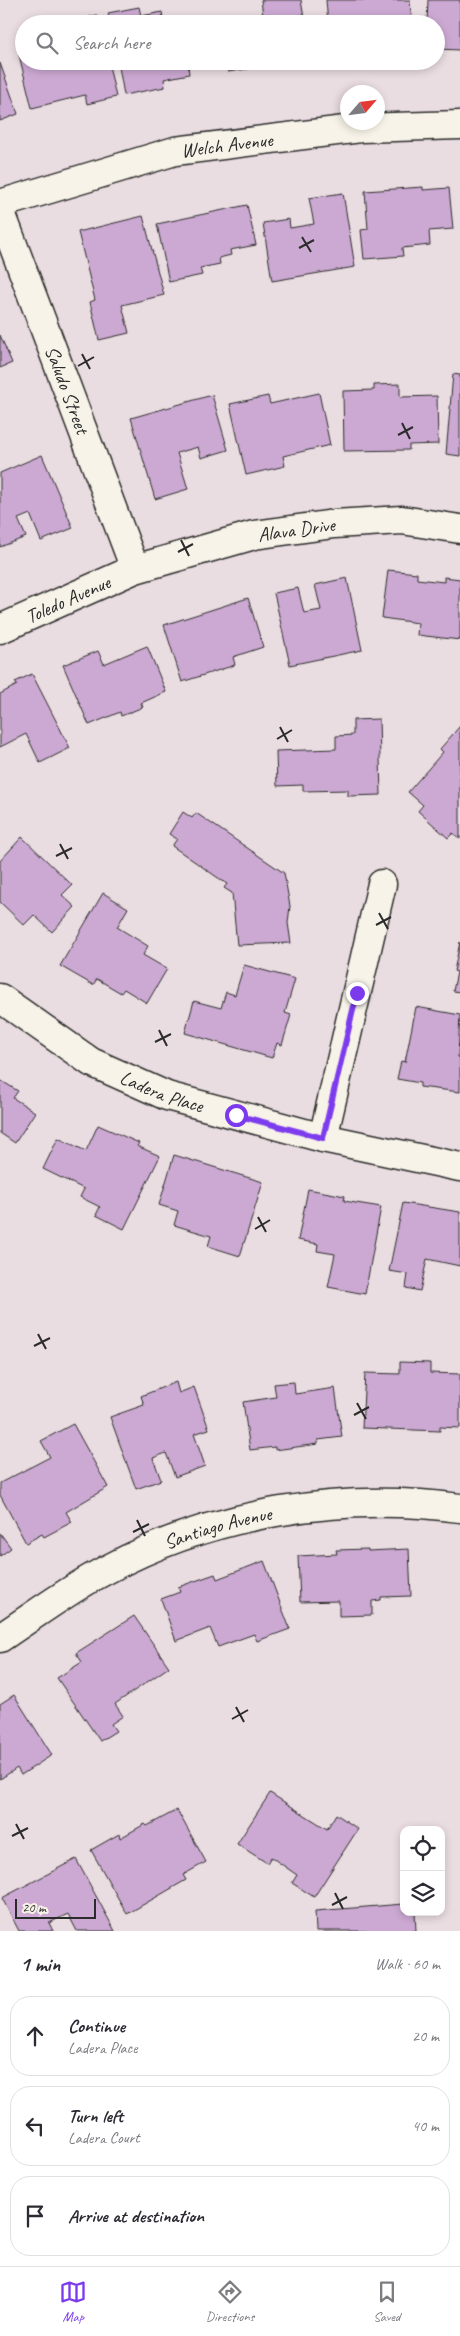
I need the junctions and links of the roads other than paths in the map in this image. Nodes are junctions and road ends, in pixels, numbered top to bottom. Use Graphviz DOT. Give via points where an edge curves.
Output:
graph roads {
  1 [pos="460,125"];
  2 [pos="0,204"];
  3 [pos="0,210"];
  4 [pos="460,529"];
  5 [pos="135,570"];
  6 [pos="0,629"];
  7 [pos="382,884"];
  8 [pos="0,998"];
  9 [pos="323,1138"];
  10 [pos="460,1167"];
  11 [pos="460,1508"];
  12 [pos="0,1638"];
  1 -- 2 [label="street, Welch Avenue" via="361,128 175,151"];
  3 -- 5 [label="street, Saludo Street"];
  4 -- 5 [label="street, Alava Drive" via="402,520 334,524 254,535"];
  5 -- 6 [label="street, Toledo Avenue"];
  7 -- 9 [label="street"];
  8 -- 9 [label="street, Ladera Place" via="90,1062 167,1096"];
  9 -- 10 [label="street, Ladera Place"];
  11 -- 12 [label="street, Santiago Avenue" via="425,1504 320,1505 232,1520 172,1540 105,1570"];
}
